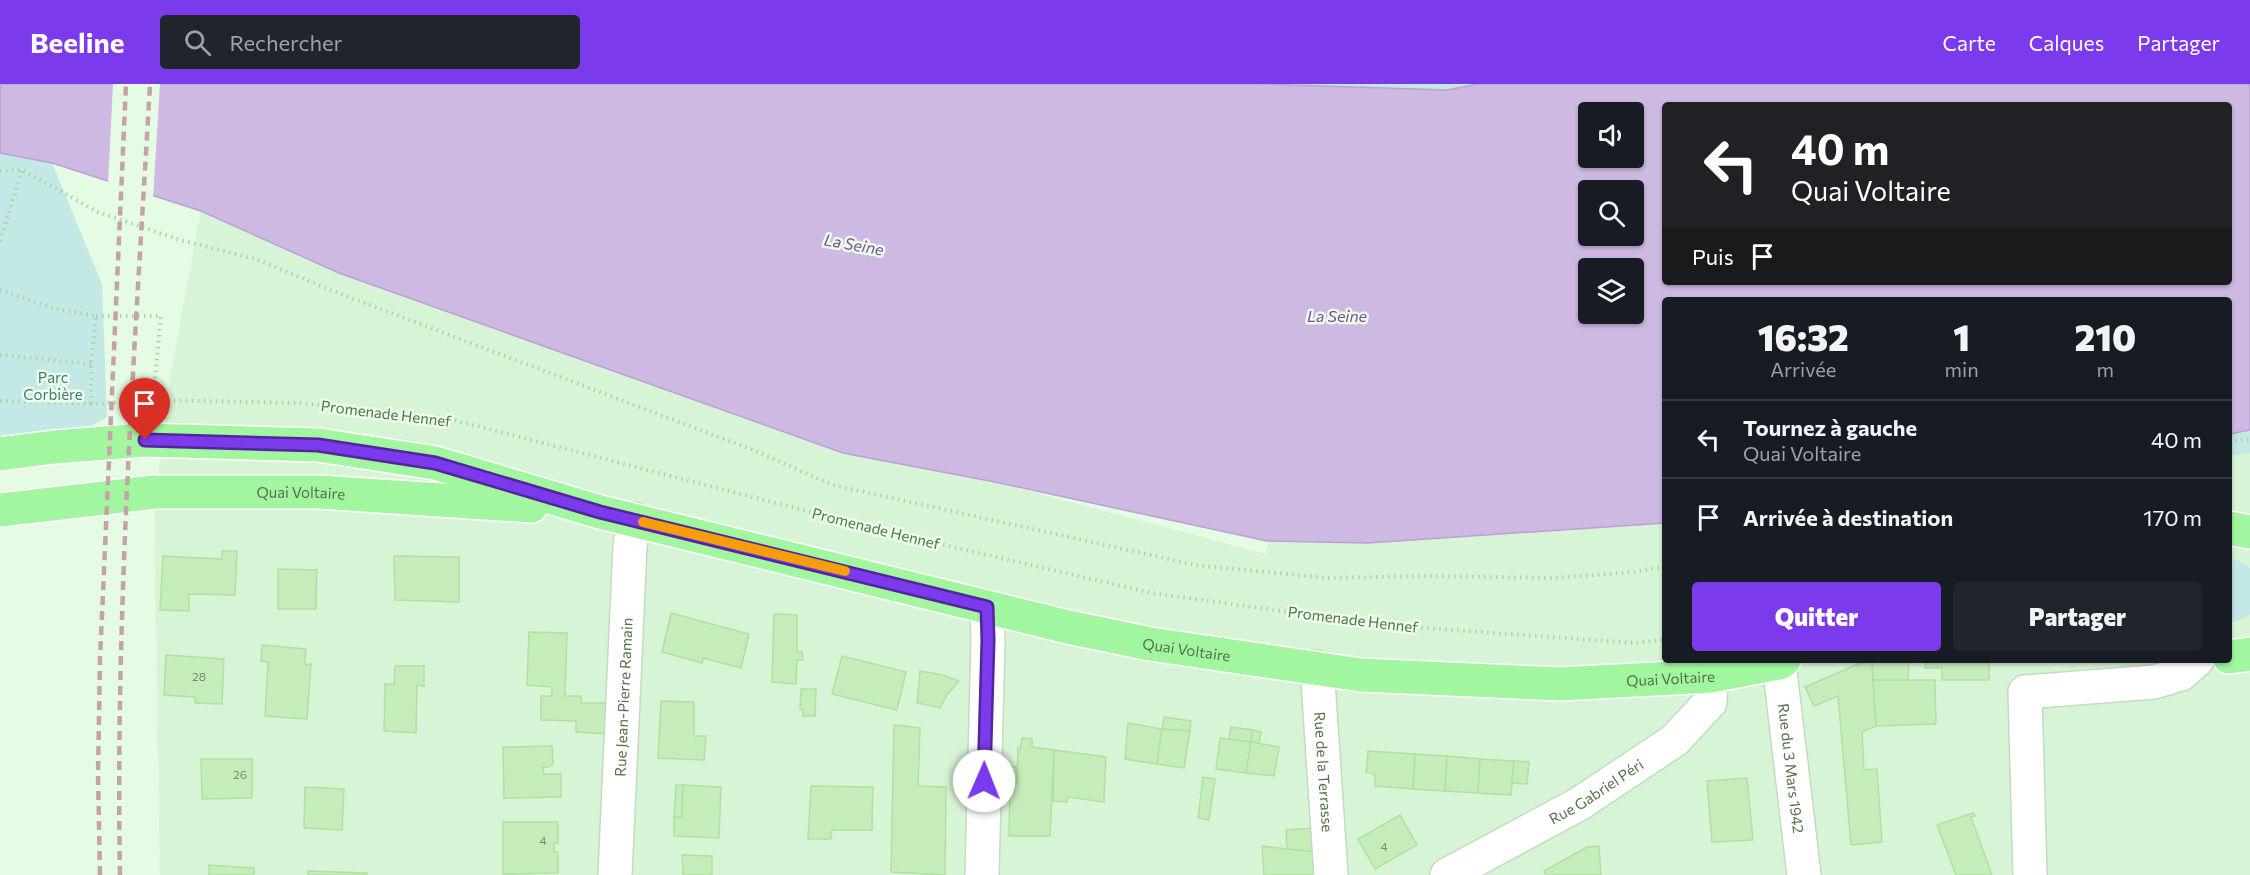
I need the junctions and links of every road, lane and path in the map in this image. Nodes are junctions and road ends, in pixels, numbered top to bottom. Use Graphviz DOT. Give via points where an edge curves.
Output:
graph roads {
  1 [pos="22,170"];
  2 [pos="0,171"];
  3 [pos="0,241"];
  4 [pos="0,290"];
  5 [pos="96,316"];
  6 [pos="0,355"];
  7 [pos="92,364"];
  8 [pos="153,400"];
  9 [pos="0,401"];
  10 [pos="91,404"];
  11 [pos="2250,439"];
  12 [pos="2232,441"];
  13 [pos="0,454"];
  14 [pos="0,510"];
  15 [pos="600,512"];
  16 [pos="634,519"];
  17 [pos="2232,529"];
  18 [pos="2250,532"];
  19 [pos="1662,567"];
  20 [pos="987,607"];
  21 [pos="1662,640"];
  22 [pos="1773,663"];
  23 [pos="1782,663"];
  24 [pos="2193,663"];
  25 [pos="1317,667"];
  26 [pos="1712,676"];
  27 [pos="615,875"];
  28 [pos="982,875"];
  29 [pos="1331,875"];
  30 [pos="1447,875"];
  31 [pos="1804,875"];
  32 [pos="2030,875"];
  1 -- 2 [label="path"];
  1 -- 3 [label="path"];
  1 -- 19 [label="path" via="98,212 180,240 256,259 328,290 753,450 833,485 1196,565 1327,578 1553,578"];
  4 -- 5 [label="path" via="53,308"];
  5 -- 7 [label="path"];
  5 -- 8 [label="path" via="161,316"];
  6 -- 7 [label="path"];
  7 -- 10 [label="path"];
  8 -- 10 [label="path, Promenade Hennef"];
  8 -- 21 [label="path, Promenade Hennef" via="300,403 446,418 888,532 1152,593 1383,625 1635,643"];
  9 -- 10 [label="path, Promenade Hennef"];
  11 -- 12 [label="path"];
  13 -- 15 [label="main road, Quai Voltaire" via="145,440 318,445 435,463"];
  14 -- 15 [label="main road, Quai Voltaire" via="155,492 319,492"];
  15 -- 16 [label="main road, Quai Voltaire"];
  16 -- 20 [label="main road, Quai Voltaire"];
  16 -- 27 [label="street, Rue Jean-Pierre Ramain"];
  17 -- 18 [label="main road"];
  20 -- 25 [label="main road, Quai Voltaire" via="1150,644"];
  20 -- 28 [label="street"];
  22 -- 26 [label="main road, Quai Voltaire"];
  23 -- 31 [label="street, Rue du 3 Mars 1942"];
  24 -- 32 [label="street" via="2181,674 2154,682 2025,692"];
  25 -- 26 [label="main road, Quai Voltaire" via="1362,675 1560,684"];
  25 -- 29 [label="street, Rue de la Terrasse"];
  26 -- 30 [label="street, Rue Gabriel Péri" via="1710,702 1675,740 1579,804"];
}
